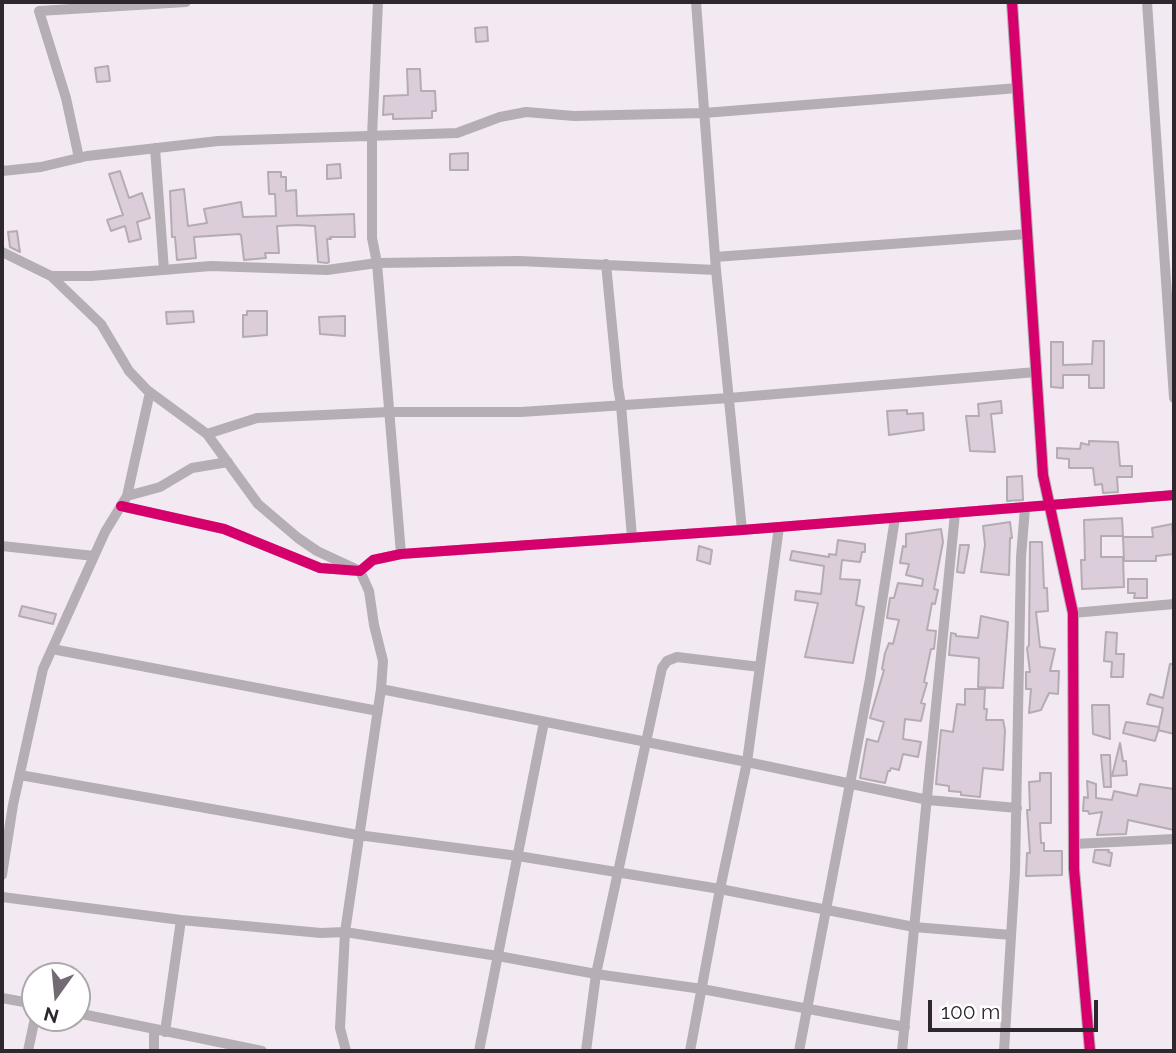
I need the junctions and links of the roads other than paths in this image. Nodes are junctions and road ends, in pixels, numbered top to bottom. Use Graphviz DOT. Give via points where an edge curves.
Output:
graph roads {
  1 [pos="186,2"];
  2 [pos="378,2"];
  3 [pos="696,2"];
  4 [pos="1012,2"];
  5 [pos="1147,2"];
  6 [pos="38,6"];
  7 [pos="1017,88"];
  8 [pos="704,113"];
  9 [pos="372,136"];
  10 [pos="155,148"];
  11 [pos="79,158"];
  12 [pos="2,171"];
  13 [pos="1027,234"];
  14 [pos="2,252"];
  15 [pos="715,257"];
  16 [pos="377,263"];
  17 [pos="606,264"];
  18 [pos="164,270"];
  19 [pos="716,270"];
  20 [pos="51,276"];
  21 [pos="1171,310"];
  22 [pos="1036,372"];
  23 [pos="150,392"];
  24 [pos="729,398"];
  25 [pos="1174,398"];
  26 [pos="621,405"];
  27 [pos="390,412"];
  28 [pos="207,434"];
  29 [pos="228,462"];
  30 [pos="1174,495"];
  31 [pos="124,501"];
  32 [pos="1049,505"];
  33 [pos="1025,508"];
  34 [pos="955,513"];
  35 [pos="895,518"];
  36 [pos="779,527"];
  37 [pos="742,530"];
  38 [pos="632,537"];
  39 [pos="2,546"];
  40 [pos="401,554"];
  41 [pos="94,556"];
  42 [pos="360,571"];
  43 [pos="1174,604"];
  44 [pos="1073,613"];
  45 [pos="52,649"];
  46 [pos="760,667"];
  47 [pos="381,689"];
  48 [pos="377,711"];
  49 [pos="544,722"];
  50 [pos="645,742"];
  51 [pos="747,762"];
  52 [pos="20,775"];
  53 [pos="850,783"];
  54 [pos="928,800"];
  55 [pos="1017,808"];
  56 [pos="358,835"];
  57 [pos="1174,839"];
  58 [pos="1074,844"];
  59 [pos="518,856"];
  60 [pos="618,873"];
  61 [pos="2,875"];
  62 [pos="720,889"];
  63 [pos="2,897"];
  64 [pos="825,911"];
  65 [pos="181,920"];
  66 [pos="914,927"];
  67 [pos="345,932"];
  68 [pos="1012,935"];
  69 [pos="498,956"];
  70 [pos="596,974"];
  71 [pos="702,989"];
  72 [pos="2,998"];
  73 [pos="21,1001"];
  74 [pos="807,1010"];
  75 [pos="91,1016"];
  76 [pos="905,1027"];
  77 [pos="160,1031"];
  78 [pos="32,1032"];
  79 [pos="250,1050"];
  80 [pos="28,1051"];
  81 [pos="154,1051"];
  82 [pos="262,1051"];
  83 [pos="346,1051"];
  84 [pos="479,1051"];
  85 [pos="586,1051"];
  86 [pos="690,1051"];
  87 [pos="799,1051"];
  88 [pos="902,1051"];
  89 [pos="1004,1051"];
  90 [pos="1090,1051"];
  1 -- 6 [label="street"];
  2 -- 9 [label="street"];
  3 -- 8 [label="street"];
  4 -- 7 [label="street"];
  5 -- 21 [label="street"];
  6 -- 11 [label="street"];
  7 -- 8 [label="street"];
  7 -- 13 [label="street"];
  8 -- 9 [label="street" via="526,113 457,133"];
  8 -- 15 [label="street"];
  9 -- 10 [label="street" via="218,141"];
  9 -- 16 [label="street" via="372,238"];
  10 -- 11 [label="street"];
  10 -- 18 [label="street"];
  11 -- 12 [label="street"];
  13 -- 15 [label="street"];
  13 -- 22 [label="street"];
  14 -- 20 [label="street"];
  15 -- 19 [label="street"];
  16 -- 17 [label="street"];
  16 -- 18 [label="street" via="327,270 211,266"];
  16 -- 27 [label="street"];
  17 -- 19 [label="street"];
  17 -- 26 [label="street"];
  18 -- 20 [label="street"];
  19 -- 24 [label="street"];
  20 -- 23 [label="street" via="101,324 129,371"];
  21 -- 25 [label="street"];
  22 -- 24 [label="street"];
  22 -- 32 [label="street"];
  23 -- 28 [label="street"];
  23 -- 31 [label="street"];
  24 -- 26 [label="street"];
  24 -- 37 [label="street"];
  26 -- 27 [label="street" via="522,412"];
  26 -- 38 [label="street"];
  27 -- 28 [label="street" via="257,418"];
  27 -- 40 [label="street"];
  28 -- 29 [label="street"];
  29 -- 31 [label="street" via="192,468"];
  29 -- 42 [label="street" via="258,504 298,538"];
  30 -- 32 [label="street"];
  31 -- 41 [label="street"];
  31 -- 42 [label="street" via="223,529 320,568"];
  32 -- 33 [label="street"];
  32 -- 44 [label="street"];
  33 -- 34 [label="street"];
  33 -- 55 [label="street"];
  34 -- 35 [label="street"];
  34 -- 54 [label="street"];
  35 -- 36 [label="street"];
  35 -- 53 [label="street"];
  36 -- 37 [label="street"];
  36 -- 46 [label="street"];
  37 -- 38 [label="street"];
  38 -- 40 [label="street"];
  39 -- 41 [label="street"];
  40 -- 42 [label="street" via="373,560"];
  41 -- 45 [label="street"];
  42 -- 47 [label="street" via="369,591 383,661"];
  43 -- 44 [label="street"];
  44 -- 58 [label="street"];
  45 -- 48 [label="street"];
  45 -- 52 [label="street" via="43,669"];
  46 -- 50 [label="street" via="677,657 667,661"];
  46 -- 51 [label="street"];
  47 -- 48 [label="street"];
  47 -- 49 [label="street"];
  48 -- 56 [label="street"];
  49 -- 50 [label="street"];
  49 -- 59 [label="street"];
  50 -- 51 [label="street"];
  50 -- 60 [label="street"];
  51 -- 53 [label="street"];
  51 -- 62 [label="street"];
  52 -- 56 [label="street"];
  52 -- 61 [label="street"];
  53 -- 54 [label="street"];
  53 -- 64 [label="street"];
  54 -- 55 [label="street"];
  54 -- 66 [label="street"];
  55 -- 68 [label="street"];
  56 -- 59 [label="street"];
  56 -- 67 [label="street"];
  57 -- 58 [label="street"];
  58 -- 90 [label="street"];
  59 -- 60 [label="street"];
  59 -- 69 [label="street"];
  60 -- 62 [label="street"];
  60 -- 70 [label="street"];
  62 -- 64 [label="street"];
  62 -- 71 [label="street"];
  63 -- 65 [label="street"];
  64 -- 66 [label="street"];
  64 -- 74 [label="street"];
  65 -- 67 [label="street"];
  65 -- 77 [label="street"];
  66 -- 68 [label="street"];
  66 -- 76 [label="street"];
  67 -- 69 [label="street"];
  67 -- 83 [label="street" via="340,1028"];
  68 -- 89 [label="street"];
  69 -- 70 [label="street"];
  69 -- 84 [label="street"];
  70 -- 71 [label="street"];
  70 -- 85 [label="street"];
  71 -- 74 [label="street"];
  71 -- 86 [label="street"];
  72 -- 73 [label="street"];
  74 -- 76 [label="street"];
  74 -- 87 [label="street"];
  75 -- 77 [label="street"];
  76 -- 88 [label="street"];
  77 -- 79 [label="street"];
  77 -- 81 [label="street"];
  78 -- 80 [label="street"];
  79 -- 82 [label="street"];
}
